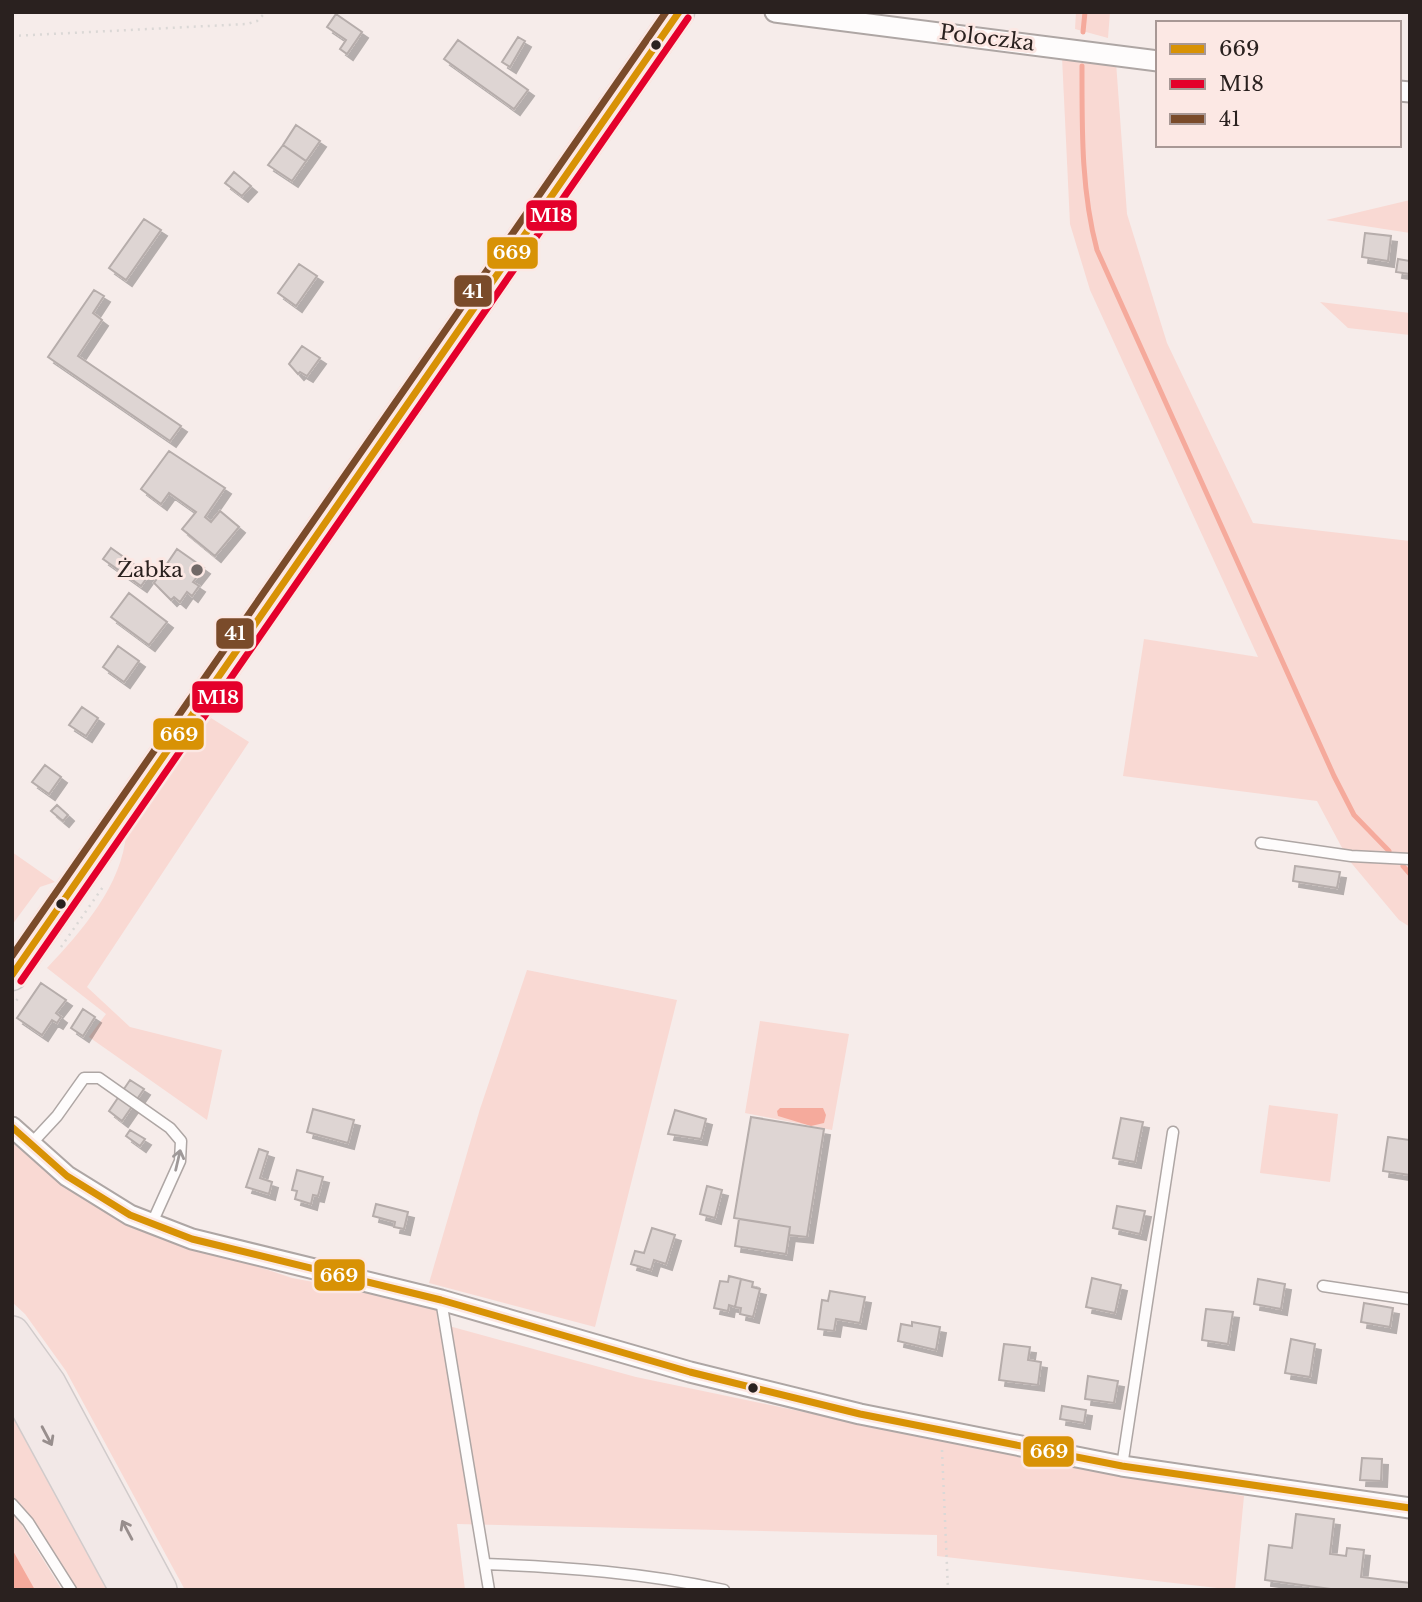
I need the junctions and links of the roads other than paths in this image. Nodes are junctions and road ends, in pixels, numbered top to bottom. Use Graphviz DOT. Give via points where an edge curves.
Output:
graph roads {
  1 [pos="679,12"];
  2 [pos="775,12"];
  3 [pos="1156,61"];
  4 [pos="1261,843"];
  5 [pos="1410,859"];
  6 [pos="12,975"];
  7 [pos="12,1127"];
  8 [pos="1173,1132"];
  9 [pos="31,1144"];
  10 [pos="152,1223"];
  11 [pos="1323,1286"];
  12 [pos="1410,1299"];
  13 [pos="440,1300"];
  14 [pos="12,1334"];
  15 [pos="12,1377"];
  16 [pos="1122,1466"];
  17 [pos="12,1504"];
  18 [pos="1410,1508"];
  19 [pos="485,1564"];
  20 [pos="71,1590"];
  21 [pos="128,1590"];
  22 [pos="159,1590"];
  23 [pos="489,1590"];
  24 [pos="724,1590"];
  1 -- 6 [label="main road"];
  2 -- 3 [label="street, Poloczka"];
  4 -- 5 [label="lane"];
  7 -- 9 [label="street"];
  8 -- 16 [label="lane"];
  9 -- 10 [label="street" via="66,1176 130,1215"];
  10 -- 9 [label="lane, one-way" via="180,1161 181,1141 170,1128 99,1078 84,1078"];
  10 -- 13 [label="street" via="192,1238"];
  11 -- 12 [label="lane"];
  13 -- 16 [label="street" via="690,1372 944,1431"];
  13 -- 19 [label="lane"];
  22 -- 14 [label="highway, one-way" via="48,1384"];
  15 -- 21 [label="highway, one-way"];
  16 -- 18 [label="street"];
  17 -- 20 [label="lane"];
  19 -- 23 [label="lane"];
  19 -- 24 [label="lane" via="670,1578"];
}
